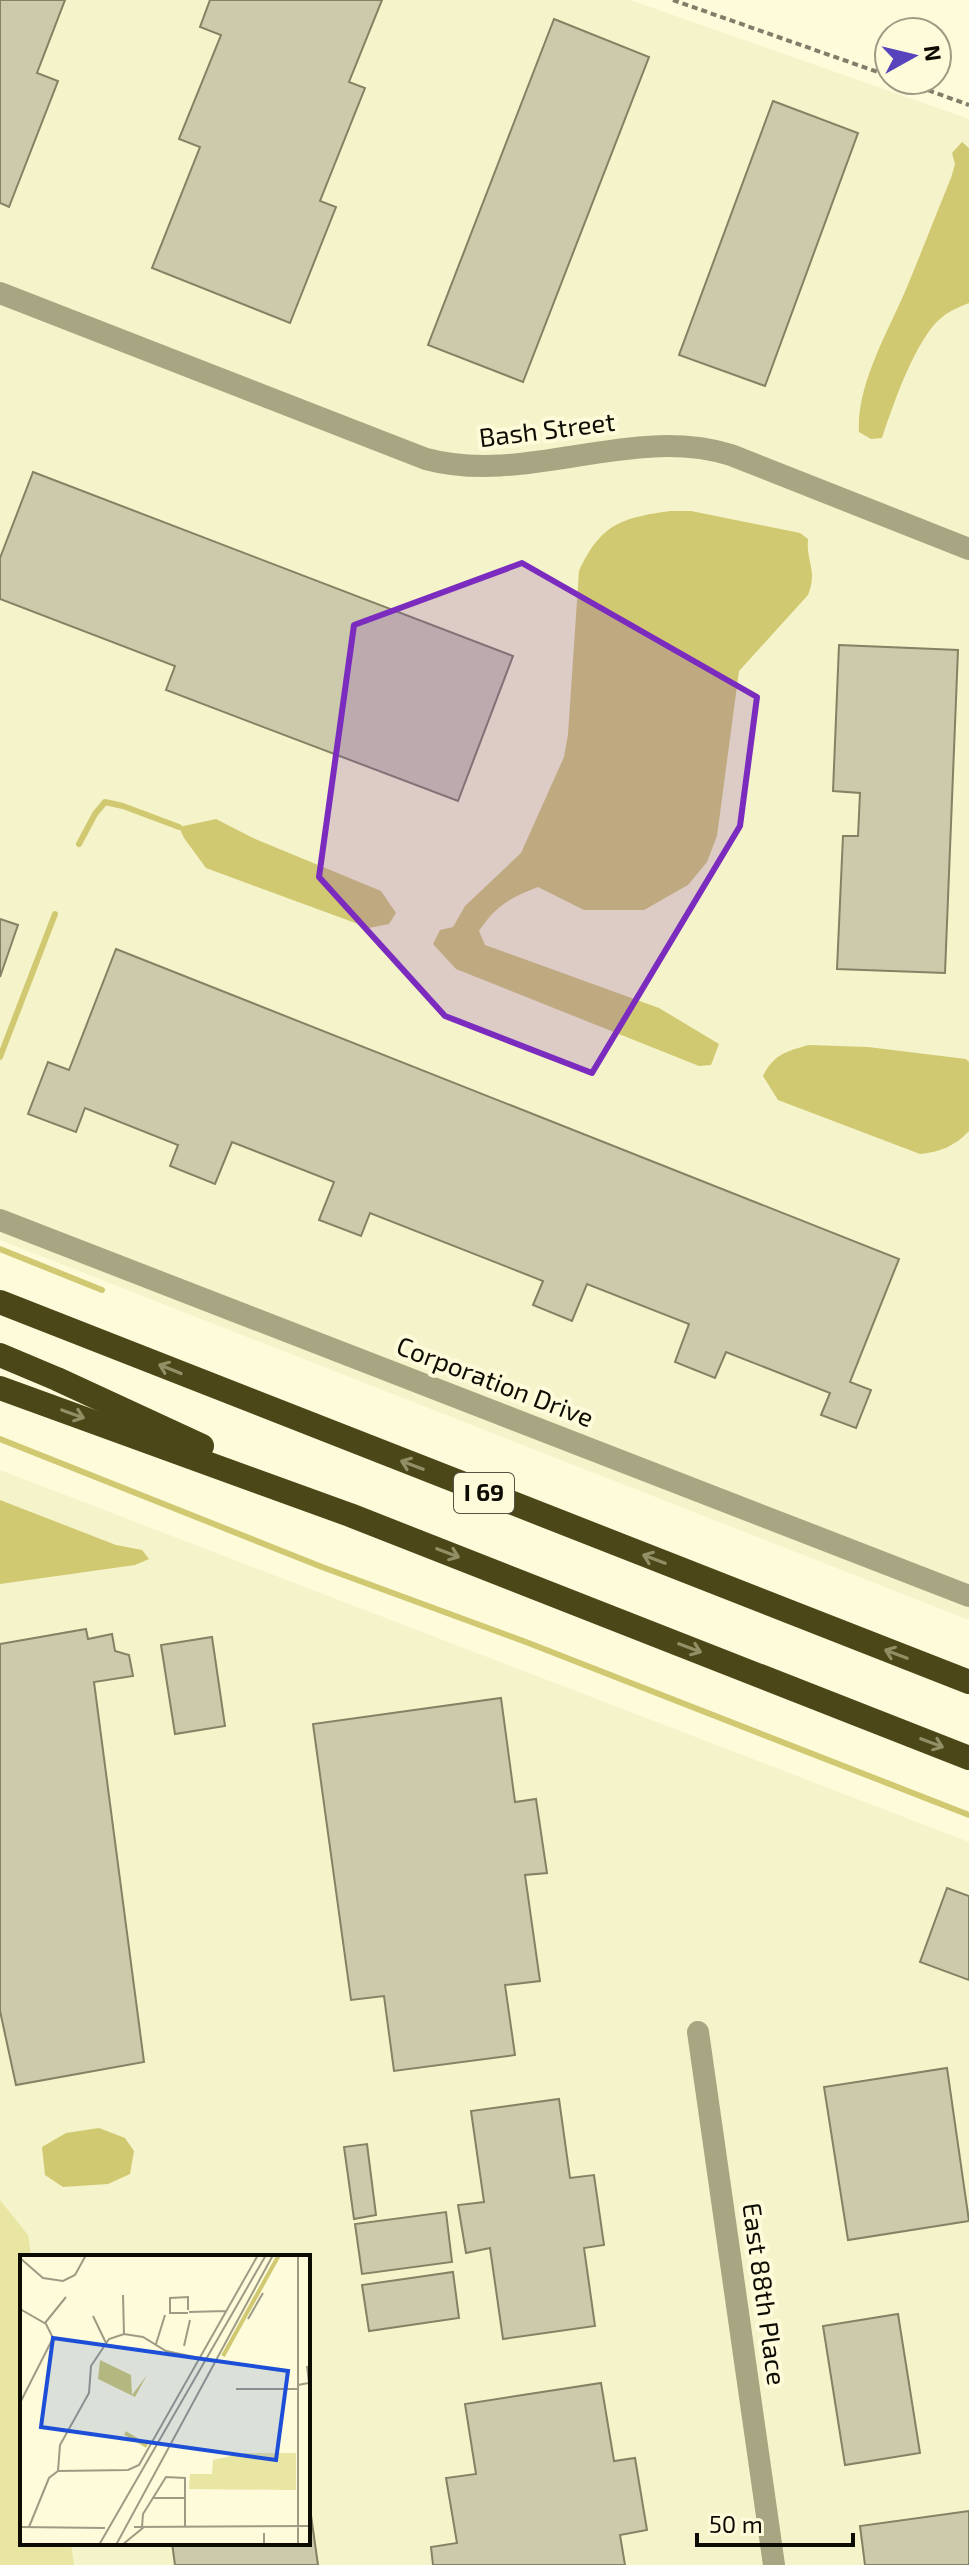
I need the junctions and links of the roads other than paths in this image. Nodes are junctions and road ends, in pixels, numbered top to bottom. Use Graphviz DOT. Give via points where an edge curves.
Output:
graph roads {
  1 [pos="0,293"];
  2 [pos="969,549"];
  3 [pos="0,1220"];
  4 [pos="0,1302"];
  5 [pos="0,1355"];
  6 [pos="0,1388"];
  7 [pos="350,1515"];
  8 [pos="969,1596"];
  9 [pos="969,1682"];
  10 [pos="969,1758"];
  11 [pos="698,2032"];
  12 [pos="774,2565"];
  1 -- 2 [label="street, Bash Street" via="426,459 481,467 643,447 697,447 731,455"];
  3 -- 8 [label="street, Corporation Drive"];
  9 -- 4 [label="highway, I 69, one-way"];
  5 -- 7 [label="highway"];
  6 -- 7 [label="highway, one-way"];
  7 -- 10 [label="highway, one-way"];
  11 -- 12 [label="street, East 88th Place"];
}
